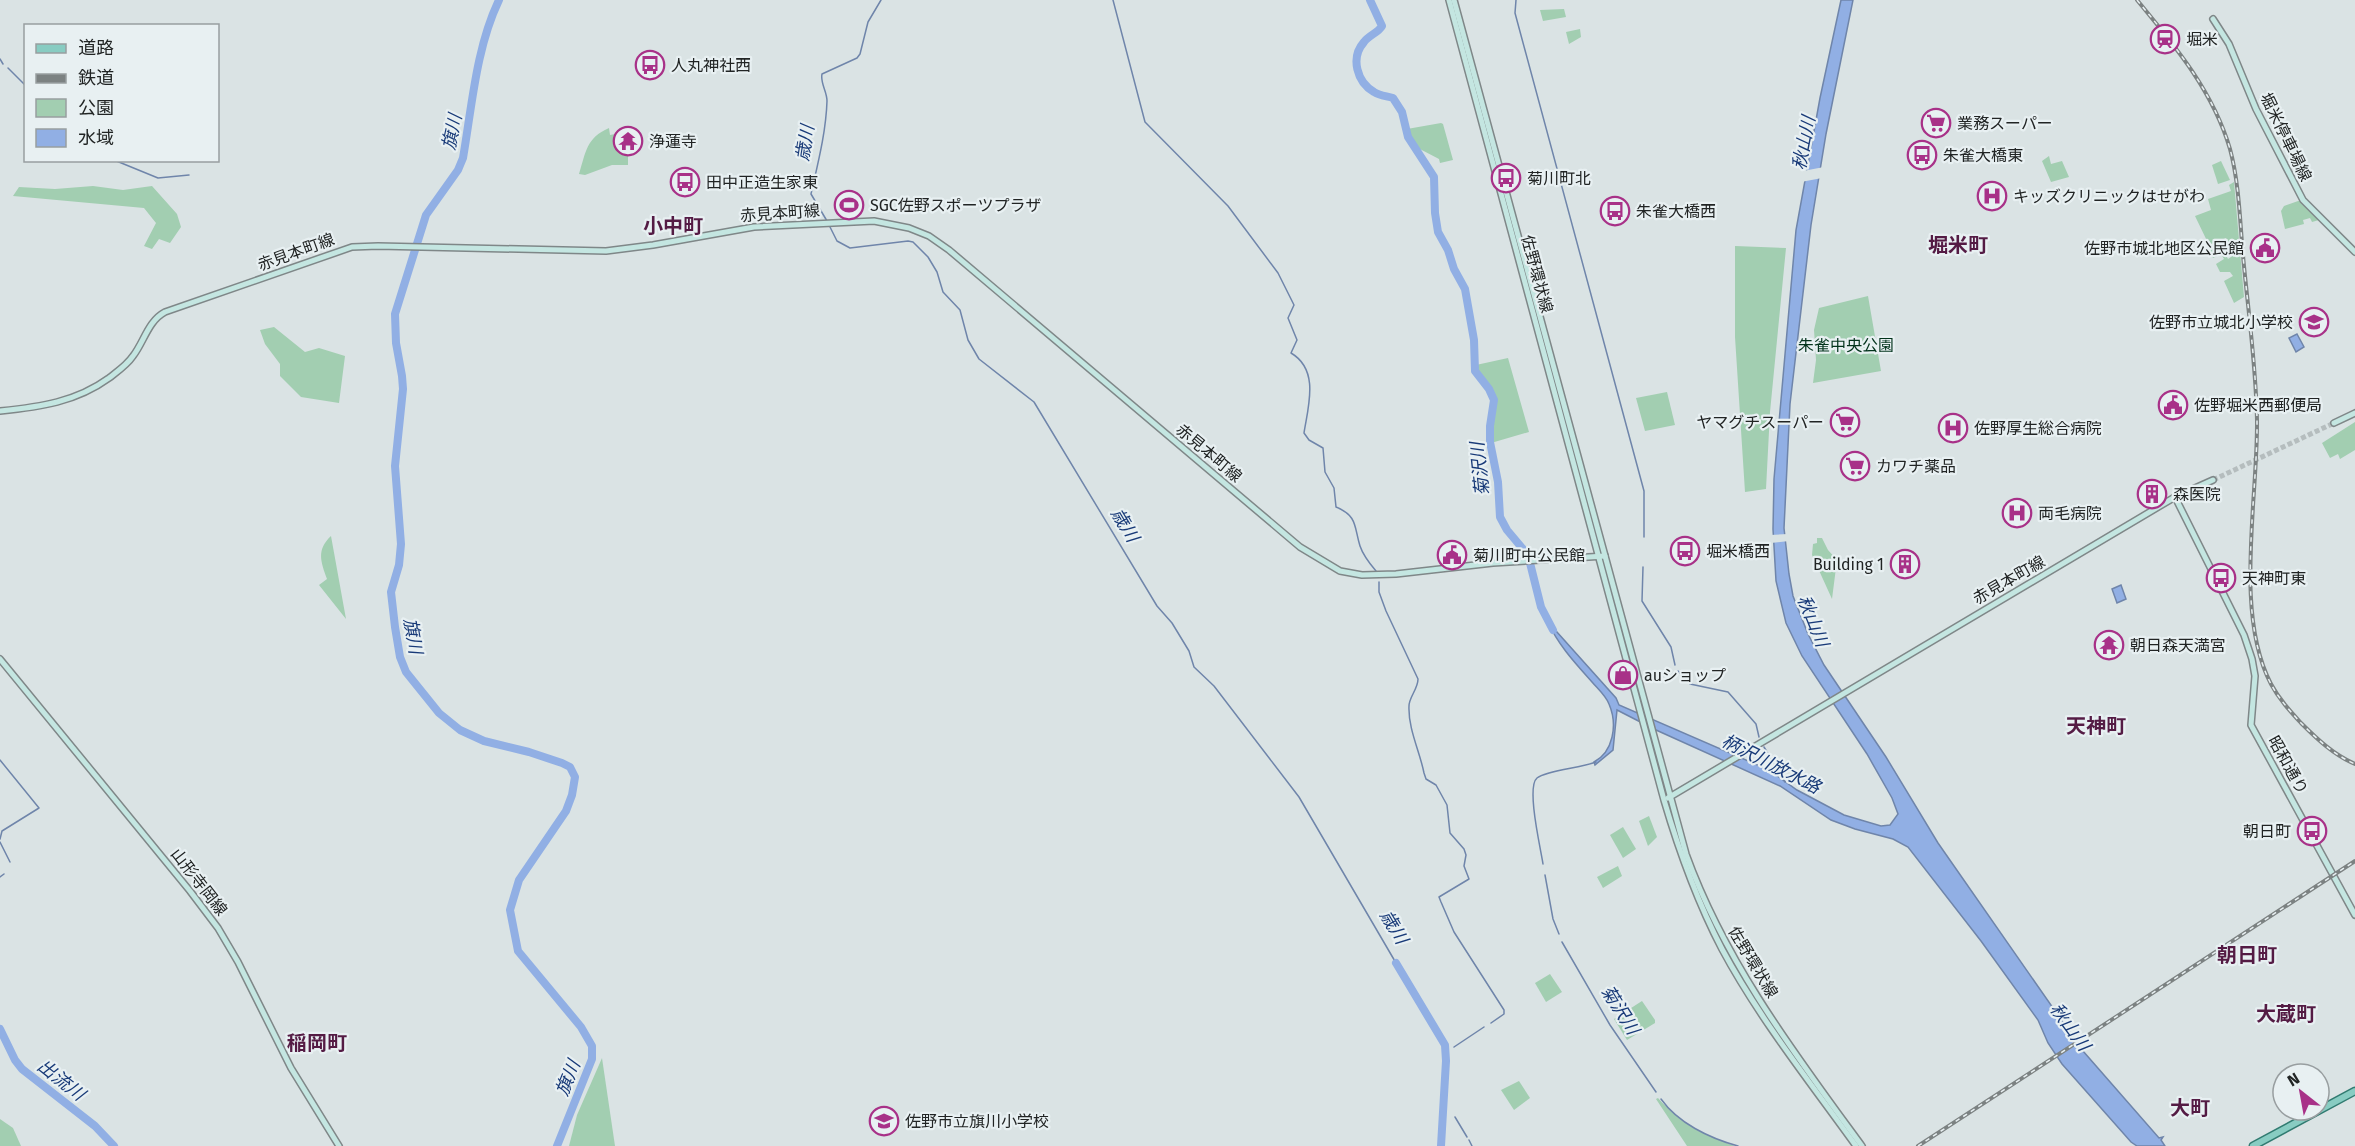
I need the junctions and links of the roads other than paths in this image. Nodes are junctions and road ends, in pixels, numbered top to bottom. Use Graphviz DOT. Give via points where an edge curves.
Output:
graph roads {
  1 [pos="1449,0"];
  2 [pos="1454,0"];
  3 [pos="2213,19"];
  4 [pos="2355,252"];
  5 [pos="0,411"];
  6 [pos="2355,413"];
  7 [pos="2334,423"];
  8 [pos="2213,480"];
  9 [pos="2175,497"];
  10 [pos="1602,556"];
  11 [pos="0,659"];
  12 [pos="1667,798"];
  13 [pos="2355,915"];
  14 [pos="2355,1091"];
  15 [pos="1844,1125"];
  16 [pos="339,1146"];
  17 [pos="1856,1146"];
  18 [pos="1862,1146"];
  19 [pos="2253,1146"];
  1 -- 10 [label="main road, 佐野環状線"];
  2 -- 10 [label="main road, 佐野環状線"];
  3 -- 4 [label="main road, 堀米停車場線" via="2229,44 2256,109 2303,200"];
  5 -- 10 [label="main road, 赤見本町線" via="54,404 93,388 126,365 153,322 165,312 343,250 398,246 606,251 735,230 874,221 918,231 940,243 1275,527 1329,566 1353,574 1377,575"];
  6 -- 7 [label="main road"];
  8 -- 9 [label="main road"];
  9 -- 12 [label="main road, 赤見本町線"];
  9 -- 13 [label="main road, 昭和通り" via="2247,642 2255,683 2251,725"];
  10 -- 12 [label="main road"];
  11 -- 16 [label="main road, 山形寺岡線" via="218,928 291,1068"];
  12 -- 15 [label="main road, 佐野環状線" via="1695,879 1728,949"];
  14 -- 19 [label="main road"];
  15 -- 17 [label="main road"];
  15 -- 18 [label="main road"];
}
